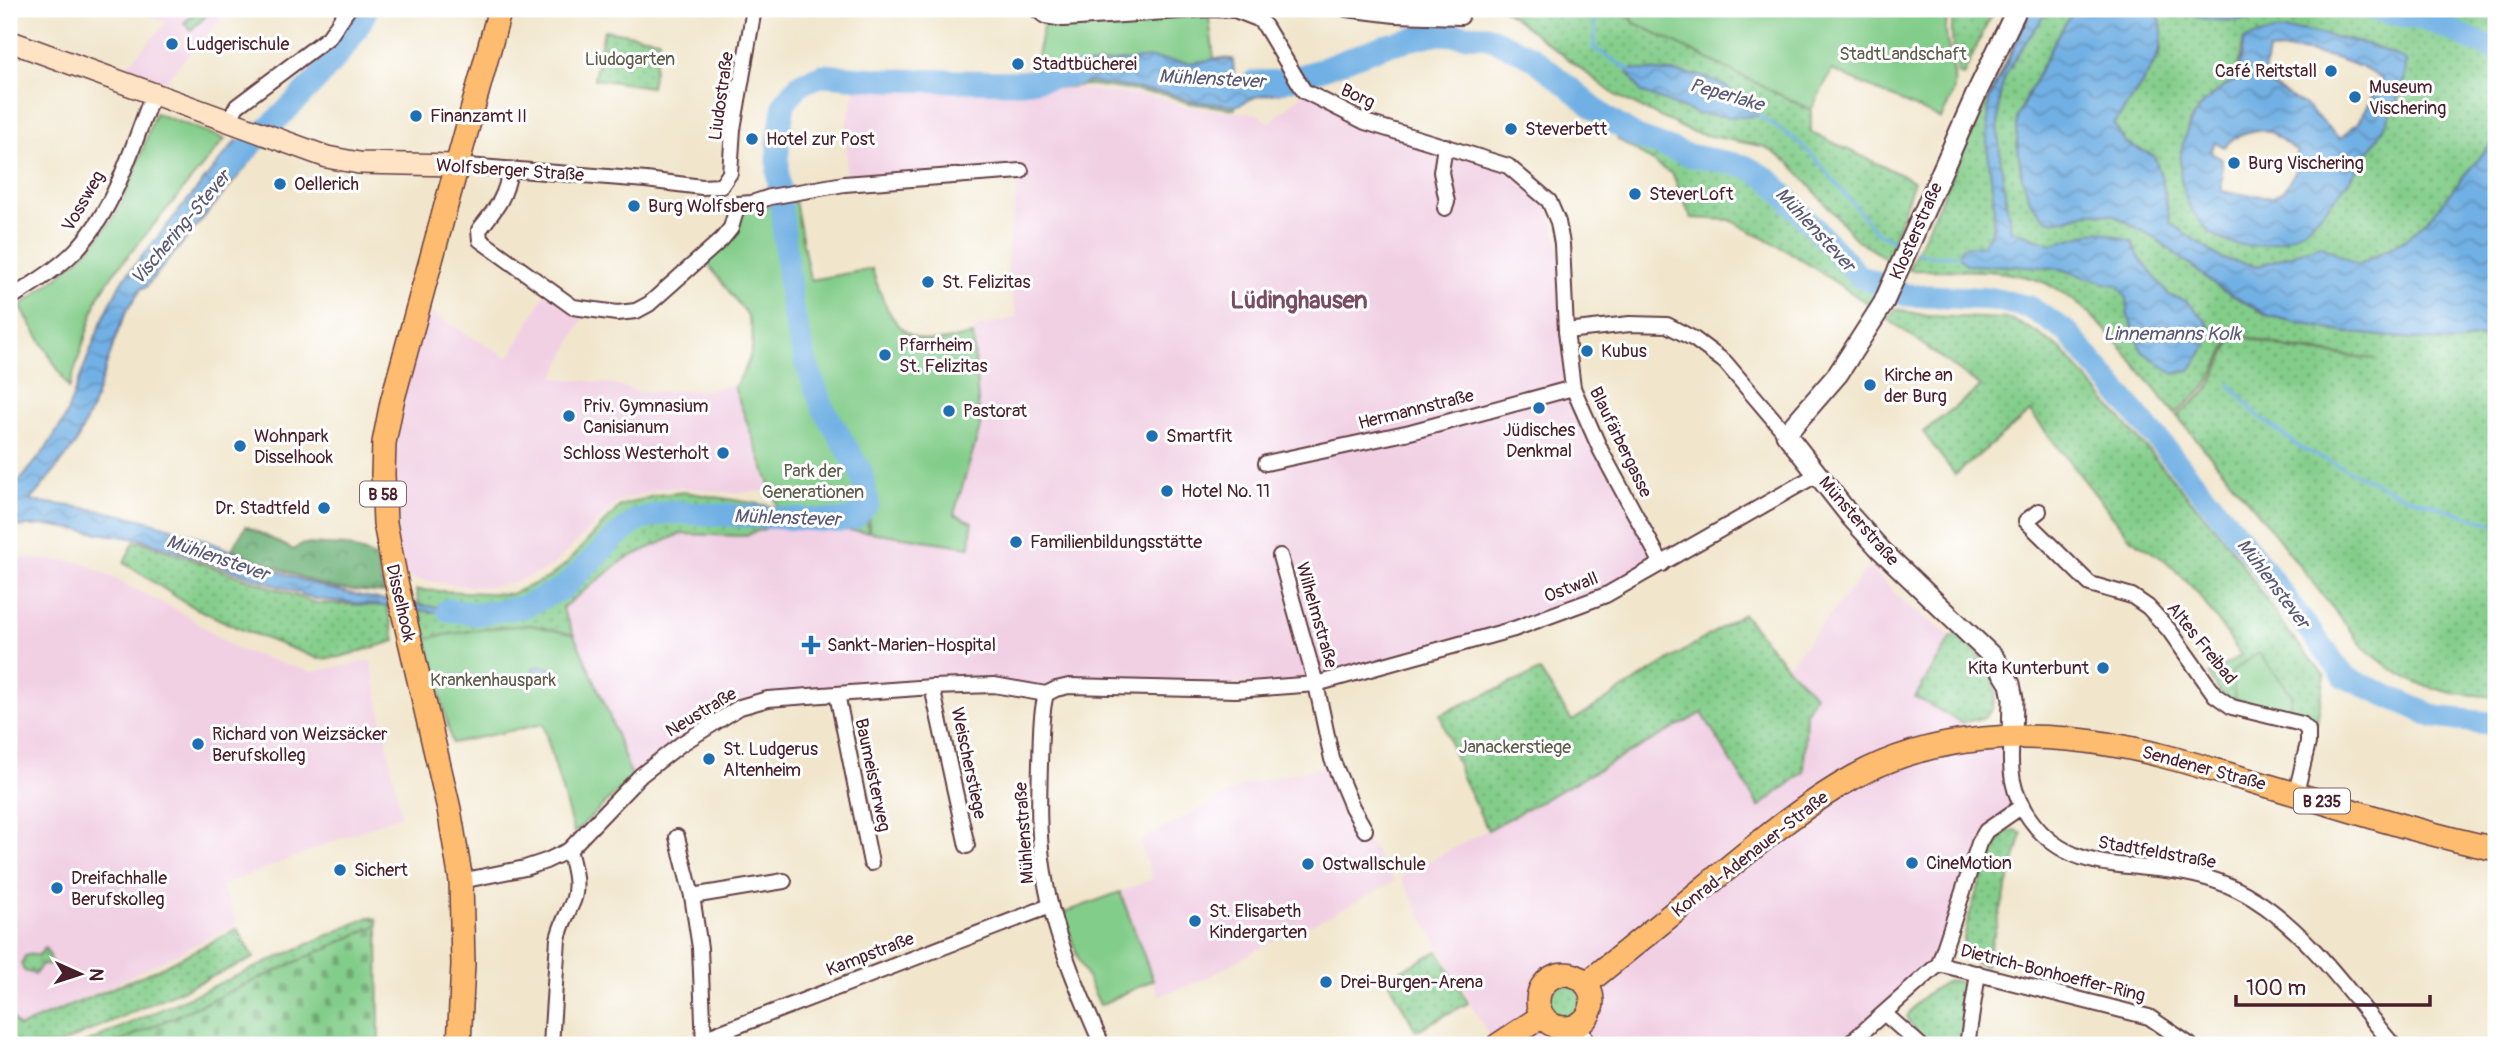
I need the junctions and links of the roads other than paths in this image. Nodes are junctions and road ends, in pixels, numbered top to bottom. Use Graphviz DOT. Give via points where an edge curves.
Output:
graph roads {
  1 [pos="348,9"];
  2 [pos="500,9"];
  3 [pos="754,9"];
  4 [pos="1346,9"];
  5 [pos="2017,9"];
  6 [pos="1040,12"];
  7 [pos="1263,14"];
  8 [pos="1461,17"];
  9 [pos="9,41"];
  10 [pos="153,94"];
  11 [pos="233,124"];
  12 [pos="1445,146"];
  13 [pos="456,165"];
  14 [pos="510,170"];
  15 [pos="1021,171"];
  16 [pos="721,186"];
  17 [pos="737,204"];
  18 [pos="1445,208"];
  19 [pos="9,299"];
  20 [pos="1566,331"];
  21 [pos="1573,388"];
  22 [pos="1786,434"];
  23 [pos="1266,463"];
  24 [pos="1818,474"];
  25 [pos="2039,511"];
  26 [pos="1280,556"];
  27 [pos="1662,564"];
  28 [pos="1316,684"];
  29 [pos="932,687"];
  30 [pos="837,694"];
  31 [pos="1046,694"];
  32 [pos="2012,738"];
  33 [pos="2296,793"];
  34 [pos="2021,806"];
  35 [pos="1365,830"];
  36 [pos="677,837"];
  37 [pos="967,846"];
  38 [pos="2496,849"];
  39 [pos="569,850"];
  40 [pos="871,863"];
  41 [pos="461,881"];
  42 [pos="784,881"];
  43 [pos="692,896"];
  44 [pos="1050,906"];
  45 [pos="1939,964"];
  46 [pos="1978,973"];
  47 [pos="1586,984"];
  48 [pos="1885,1014"];
  49 [pos="1542,1016"];
  50 [pos="1583,1035"];
  51 [pos="704,1042"];
  52 [pos="459,1045"];
  53 [pos="551,1045"];
  54 [pos="1101,1045"];
  55 [pos="1498,1045"];
  56 [pos="1848,1045"];
  57 [pos="1920,1045"];
  58 [pos="1966,1045"];
  59 [pos="2190,1045"];
  60 [pos="2392,1045"];
  1 -- 11 [label="street" via="329,37 237,106"];
  2 -- 13 [label="main road, B 58"];
  3 -- 16 [label="street, Liudostraße" via="730,173"];
  4 -- 8 [label="street"];
  5 -- 22 [label="street, Klosterstraße" via="1883,304 1838,374"];
  6 -- 7 [label="street, Borg" via="1064,19 1209,9"];
  7 -- 12 [label="street, Borg" via="1265,26 1304,91 1365,122"];
  9 -- 10 [label="main road, Wolfsberger Straße"];
  10 -- 11 [label="main road, Wolfsberger Straße"];
  10 -- 19 [label="street, Vossweg" via="94,227 74,252"];
  11 -- 13 [label="main road, Wolfsberger Straße" via="327,157 359,163"];
  12 -- 18 [label="street" via="1441,172"];
  12 -- 20 [label="street, Borg" via="1508,166 1549,201 1562,244"];
  13 -- 14 [label="street, Wolfsberger Straße"];
  13 -- 41 [label="main road, Disselhook / B 58" via="392,402 383,474 385,523"];
  14 -- 16 [label="street, Wolfsberger Straße"];
  14 -- 17 [label="street" via="502,201 479,230 480,240 573,307 585,310 627,312 649,304 722,239 731,228"];
  15 -- 17 [label="street" via="844,184"];
  16 -- 17 [label="street"];
  20 -- 21 [label="street, Blaufärbergasse"];
  20 -- 22 [label="street, Münsterstraße" via="1667,325 1725,362"];
  21 -- 23 [label="street, Hermannstraße" via="1410,432"];
  21 -- 27 [label="street, Blaufärbergasse"];
  22 -- 24 [label="street, Münsterstraße"];
  24 -- 27 [label="street, Ostwall"];
  24 -- 32 [label="street, Münsterstraße" via="1881,550 1994,658 2010,684"];
  25 -- 33 [label="street, Altes Freibad" via="2021,516 2090,584 2133,596 2148,607 2215,695 2232,707 2302,724 2308,730"];
  26 -- 28 [label="street, Wilhelmstraße"];
  27 -- 28 [label="street, Ostwall" via="1606,595 1514,629"];
  28 -- 31 [label="street, Ostwall" via="1236,690 1069,686"];
  28 -- 35 [label="street" via="1332,759"];
  29 -- 30 [label="street, Neustraße"];
  29 -- 31 [label="street, Neustraße" via="994,685"];
  29 -- 37 [label="street, Weischerstiege"];
  30 -- 39 [label="street, Neustraße" via="768,699 740,707 641,775"];
  30 -- 40 [label="street, Baumeisterweg"];
  31 -- 44 [label="street, Mühlenstraße" via="1040,812 1042,865"];
  32 -- 33 [label="main road, Sendener Straße / B 235" via="2113,745"];
  32 -- 34 [label="street, Stadtfeldstraße" via="2010,775"];
  32 -- 47 [label="main road, Konrad-Adenauer-Straße / B 235" via="1931,747 1856,776 1757,844"];
  33 -- 38 [label="main road, Sendener Straße / B 235"];
  34 -- 45 [label="street, Dietrich-Bonhoeffer-Ring" via="1986,831 1979,843"];
  34 -- 60 [label="street, Stadtfeldstraße" via="2046,837 2074,855 2118,867 2175,871 2253,898 2302,938"];
  36 -- 43 [label="street"];
  39 -- 41 [label="street, Neustraße" via="525,868"];
  39 -- 53 [label="street" via="575,891 558,939"];
  41 -- 52 [label="main road, Disselhook / B 58" via="464,937"];
  42 -- 43 [label="street"];
  43 -- 51 [label="street" via="700,948"];
  44 -- 51 [label="street, Kampstraße"];
  44 -- 54 [label="street, Mühlenstraße"];
  45 -- 46 [label="street, Dietrich-Bonhoeffer-Ring"];
  45 -- 48 [label="street, Dietrich-Bonhoeffer-Ring"];
  46 -- 58 [label="street"];
  46 -- 59 [label="street, Dietrich-Bonhoeffer-Ring" via="2149,1017"];
  47 -- 49 [label="main road" via="1569,974 1549,979 1538,997"];
  47 -- 50 [label="main road" via="1592,1002"];
  48 -- 56 [label="street, Dietrich-Bonhoeffer-Ring"];
  48 -- 57 [label="street"];
  49 -- 50 [label="main road" via="1550,1024"];
  49 -- 55 [label="main road"];
}
